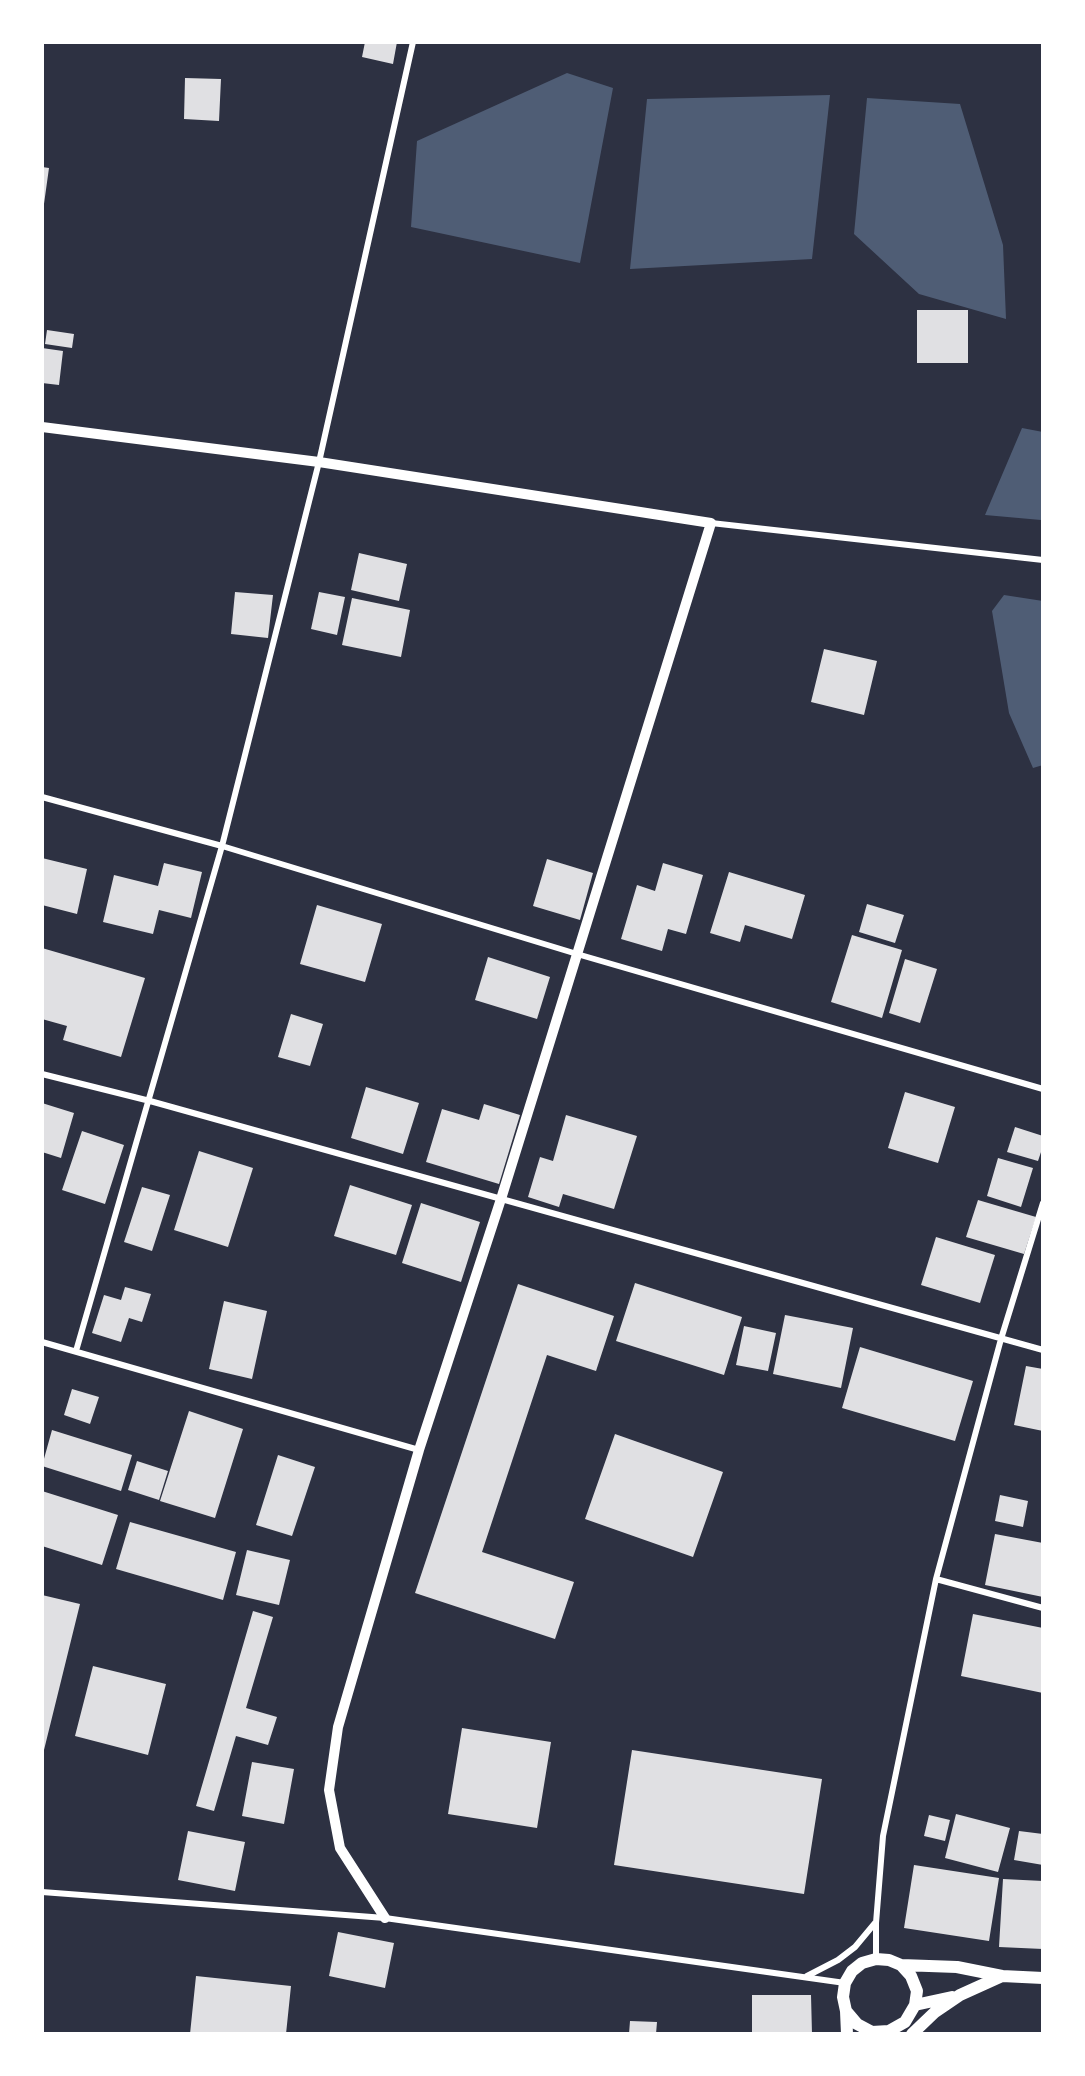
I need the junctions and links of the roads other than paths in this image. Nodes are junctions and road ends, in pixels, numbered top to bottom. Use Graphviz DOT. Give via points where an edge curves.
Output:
graph roads {
  1 [pos="412,42"];
  2 [pos="42,427"];
  3 [pos="319,462"];
  4 [pos="711,523"];
  5 [pos="1043,560"];
  6 [pos="42,797"];
  7 [pos="222,846"];
  8 [pos="577,954"];
  9 [pos="42,1074"];
  10 [pos="1043,1089"];
  11 [pos="150,1101"];
  12 [pos="501,1199"];
  13 [pos="1043,1203"];
  14 [pos="1001,1339"];
  15 [pos="42,1342"];
  16 [pos="1043,1350"];
  17 [pos="76,1351"];
  18 [pos="419,1450"];
  19 [pos="936,1579"];
  20 [pos="1043,1608"];
  21 [pos="42,1892"];
  22 [pos="385,1918"];
  23 [pos="876,1923"];
  24 [pos="876,1959"];
  25 [pos="901,1965"];
  26 [pos="807,1976"];
  27 [pos="1002,1976"];
  28 [pos="1043,1978"];
  29 [pos="845,1983"];
  30 [pos="960,1995"];
  31 [pos="915,2005"];
  32 [pos="846,2011"];
  33 [pos="889,2032"];
  34 [pos="847,2034"];
  35 [pos="912,2034"];
  1 -- 3 [label="street"];
  2 -- 3 [label="street"];
  3 -- 4 [label="street"];
  3 -- 7 [label="street"];
  4 -- 5 [label="street"];
  4 -- 8 [label="street"];
  6 -- 7 [label="street"];
  7 -- 8 [label="street"];
  7 -- 11 [label="street"];
  8 -- 10 [label="street"];
  8 -- 12 [label="street"];
  9 -- 11 [label="street"];
  11 -- 12 [label="street"];
  11 -- 17 [label="street"];
  12 -- 14 [label="street"];
  12 -- 18 [label="street"];
  13 -- 14 [label="street"];
  14 -- 16 [label="street"];
  14 -- 19 [label="street"];
  15 -- 17 [label="street"];
  17 -- 18 [label="street"];
  18 -- 22 [label="street" via="338,1726 329,1790 340,1848"];
  19 -- 20 [label="street"];
  19 -- 23 [label="street" via="883,1836"];
  21 -- 22 [label="street"];
  22 -- 26 [label="street"];
  23 -- 24 [label="street"];
  23 -- 26 [label="street" via="855,1947"];
  24 -- 25 [label="main road"];
  24 -- 29 [label="main road" via="862,1963"];
  25 -- 27 [label="main road" via="957,1967"];
  25 -- 31 [label="main road" via="916,1990"];
  26 -- 29 [label="street"];
  27 -- 28 [label="main road"];
  27 -- 30 [label="main road"];
  29 -- 32 [label="main road"];
  30 -- 31 [label="main road"];
  30 -- 35 [label="main road"];
  31 -- 33 [label="main road" via="905,2022"];
  32 -- 33 [label="main road" via="857,2025 872,2032"];
  32 -- 34 [label="main road"];
}
